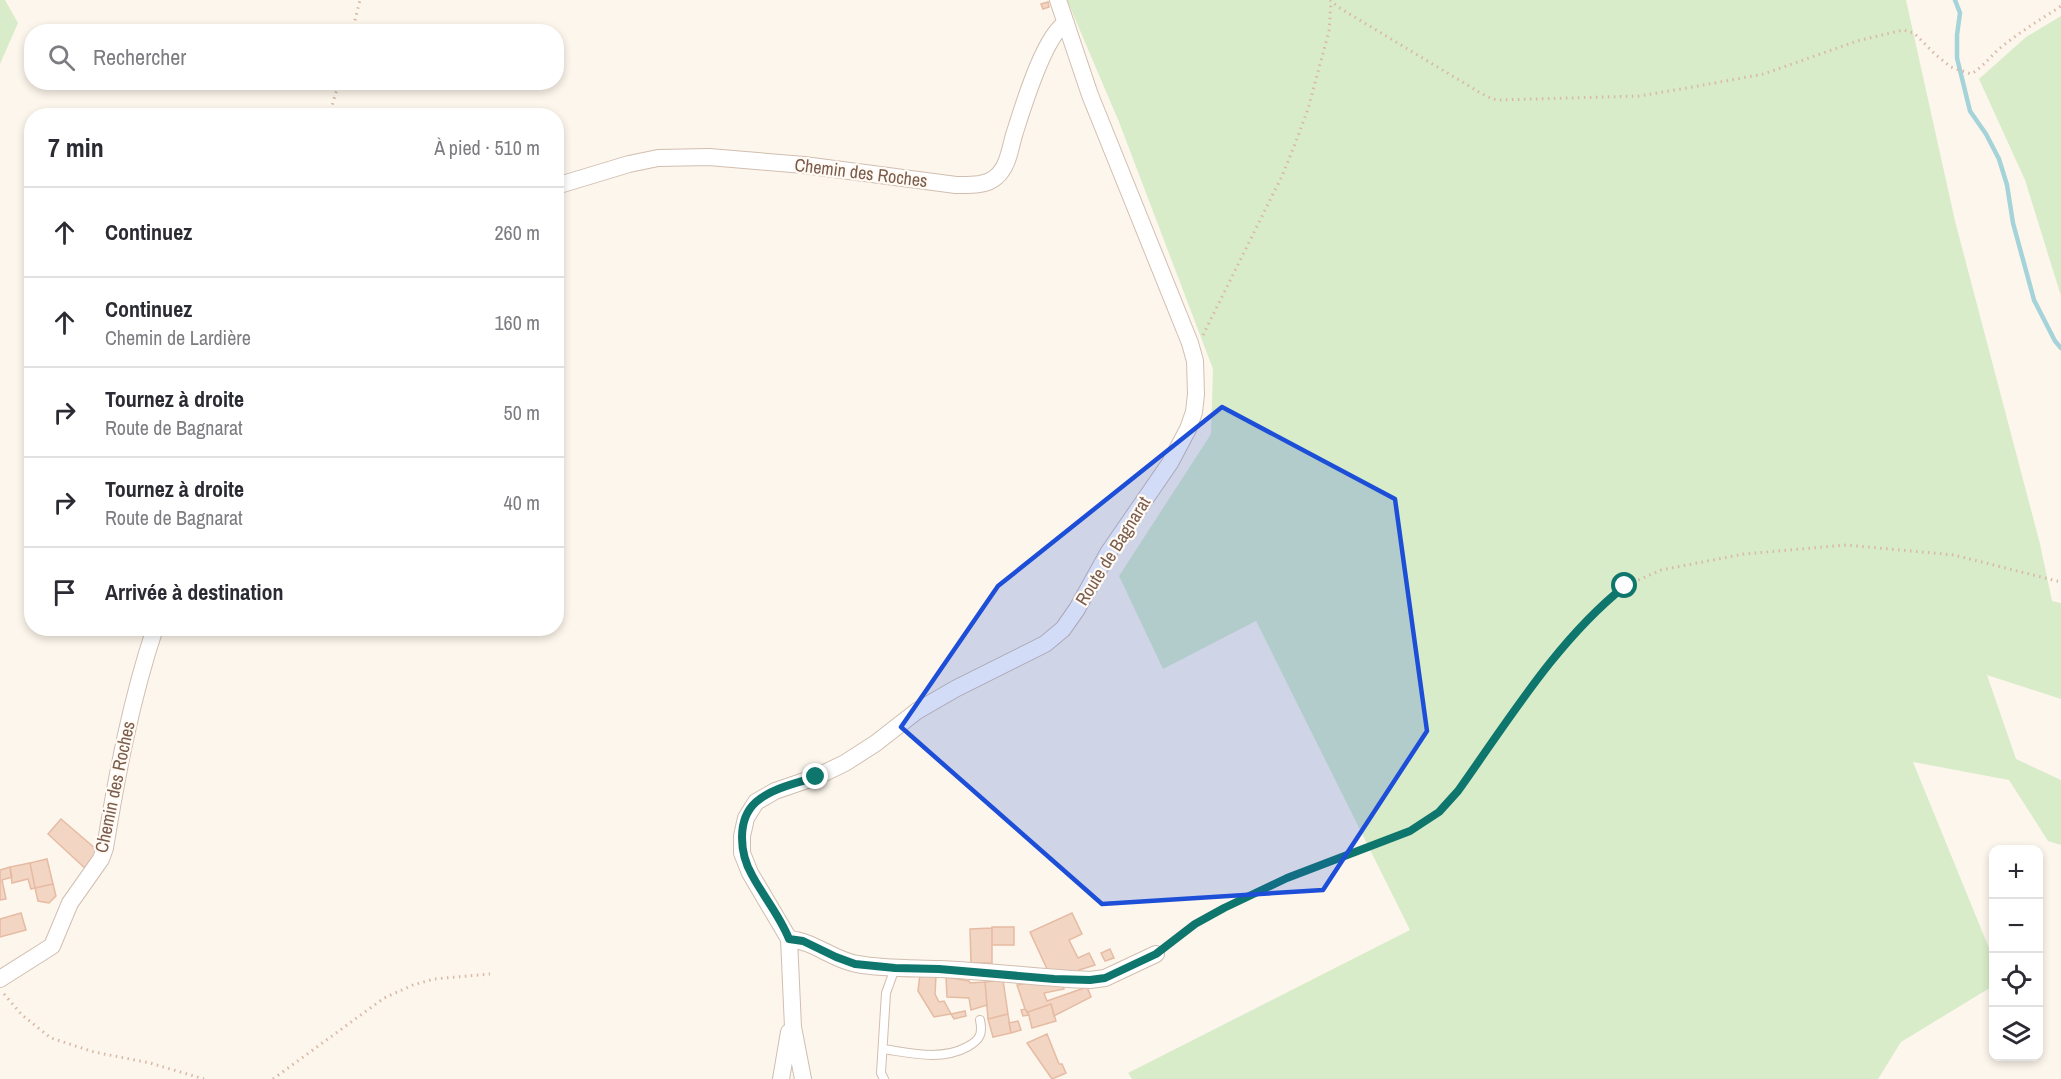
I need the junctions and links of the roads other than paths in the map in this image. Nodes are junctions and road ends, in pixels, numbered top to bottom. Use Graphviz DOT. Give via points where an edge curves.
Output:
graph roads {
  1 [pos="1058,0"];
  2 [pos="1066,23"];
  3 [pos="564,184"];
  4 [pos="152,636"];
  5 [pos="789,939"];
  6 [pos="1156,954"];
  7 [pos="895,968"];
  8 [pos="0,979"];
  9 [pos="980,1020"];
  10 [pos="793,1026"];
  11 [pos="883,1049"];
  12 [pos="781,1079"];
  13 [pos="803,1079"];
  14 [pos="884,1079"];
  1 -- 2 [label="street, Route de Bagnarat"];
  2 -- 3 [label="street, Chemin des Roches" via="1047,46 1023,105 1005,167 989,182 956,185 709,157 649,160"];
  2 -- 5 [label="street, Route de Bagnarat" via="1090,95 1190,343 1195,361 1194,412 1170,464 1108,553 1063,629 1046,644 917,711 844,763 756,802 741,836 742,853"];
  4 -- 8 [label="street, Chemin des Roches" via="122,749 101,859 70,903 52,946"];
  5 -- 7 [label="street" via="803,941 855,964"];
  5 -- 10 [label="street"];
  6 -- 7 [label="street" via="1105,978 1090,980"];
  7 -- 11 [label="lane" via="886,993"];
  9 -- 11 [label="lane" via="980,1038 955,1053 929,1055"];
  10 -- 12 [label="street"];
  10 -- 13 [label="street"];
  11 -- 14 [label="lane"];
}
